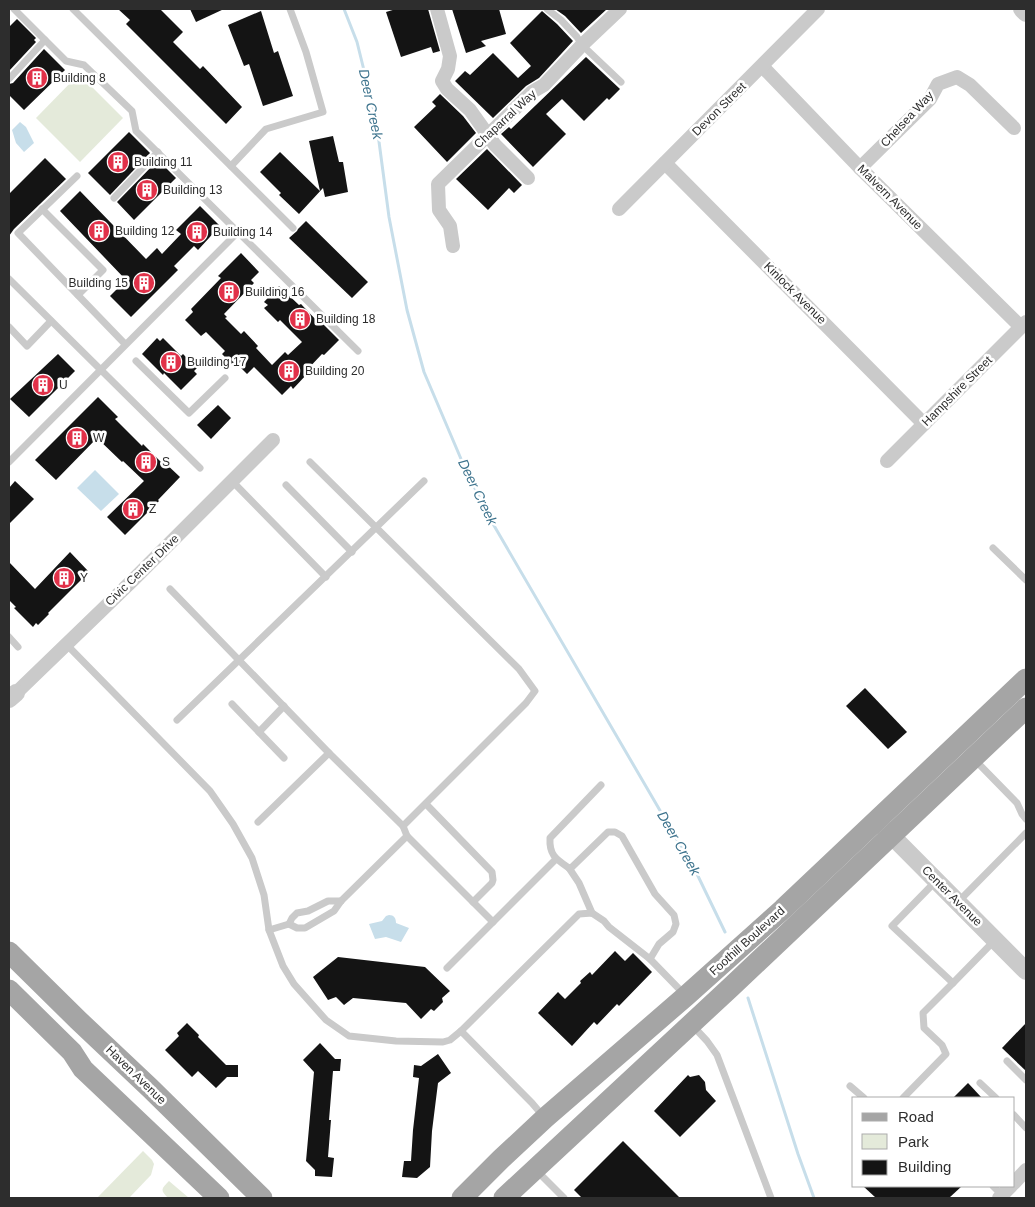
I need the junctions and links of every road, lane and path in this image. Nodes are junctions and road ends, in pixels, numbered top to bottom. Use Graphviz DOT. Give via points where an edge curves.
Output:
graph roads {
  1 [pos="14,9"];
  2 [pos="73,9"];
  3 [pos="290,9"];
  4 [pos="437,9"];
  5 [pos="548,9"];
  6 [pos="620,9"];
  7 [pos="818,9"];
  8 [pos="1022,9"];
  9 [pos="1026,13"];
  10 [pos="45,40"];
  11 [pos="582,46"];
  12 [pos="762,66"];
  13 [pos="9,78"];
  14 [pos="621,82"];
  15 [pos="1014,128"];
  16 [pos="488,135"];
  17 [pos="158,152"];
  18 [pos="665,163"];
  19 [pos="231,166"];
  20 [pos="860,168"];
  21 [pos="76,176"];
  22 [pos="528,178"];
  23 [pos="114,198"];
  24 [pos="42,209"];
  25 [pos="619,209"];
  26 [pos="293,228"];
  27 [pos="238,232"];
  28 [pos="453,246"];
  29 [pos="9,279"];
  30 [pos="78,295"];
  31 [pos="52,321"];
  32 [pos="1024,325"];
  33 [pos="9,328"];
  34 [pos="125,344"];
  35 [pos="358,351"];
  36 [pos="136,361"];
  37 [pos="100,369"];
  38 [pos="225,378"];
  39 [pos="924,424"];
  40 [pos="273,440"];
  41 [pos="887,461"];
  42 [pos="9,462"];
  43 [pos="310,462"];
  44 [pos="200,468"];
  45 [pos="232,481"];
  46 [pos="424,481"];
  47 [pos="286,485"];
  48 [pos="377,527"];
  49 [pos="992,548"];
  50 [pos="352,552"];
  51 [pos="326,577"];
  52 [pos="1026,580"];
  53 [pos="170,589"];
  54 [pos="9,637"];
  55 [pos="66,644"];
  56 [pos="18,647"];
  57 [pos="240,660"];
  58 [pos="1026,679"];
  59 [pos="12,696"];
  60 [pos="232,704"];
  61 [pos="284,706"];
  62 [pos="1026,708"];
  63 [pos="177,720"];
  64 [pos="259,732"];
  65 [pos="329,753"];
  66 [pos="284,758"];
  67 [pos="974,759"];
  68 [pos="601,785"];
  69 [pos="426,804"];
  70 [pos="1026,819"];
  71 [pos="258,822"];
  72 [pos="402,826"];
  73 [pos="885,828"];
  74 [pos="1026,833"];
  75 [pos="407,836"];
  76 [pos="556,859"];
  77 [pos="569,868"];
  78 [pos="936,880"];
  79 [pos="341,901"];
  80 [pos="473,902"];
  81 [pos="958,902"];
  82 [pos="310,910"];
  83 [pos="592,913"];
  84 [pos="316,922"];
  85 [pos="493,922"];
  86 [pos="289,924"];
  87 [pos="269,930"];
  88 [pos="995,939"];
  89 [pos="9,952"];
  90 [pos="650,959"];
  91 [pos="447,968"];
  92 [pos="1026,971"];
  93 [pos="953,983"];
  94 [pos="9,990"];
  95 [pos="686,996"];
  96 [pos="691,1024"];
  97 [pos="461,1031"];
  98 [pos="1008,1062"];
  99 [pos="1026,1080"];
  100 [pos="980,1083"];
  101 [pos="850,1086"];
  102 [pos="863,1097"];
  103 [pos="904,1097"];
  104 [pos="995,1097"];
  105 [pos="1015,1117"];
  106 [pos="545,1118"];
  107 [pos="1026,1128"];
  108 [pos="535,1169"];
  109 [pos="1026,1170"];
  110 [pos="1015,1180"];
  111 [pos="219,1198"];
  112 [pos="262,1198"];
  113 [pos="462,1198"];
  114 [pos="504,1198"];
  115 [pos="564,1198"];
  116 [pos="772,1198"];
  1 -- 10 [label="lane"];
  2 -- 19 [label="lane"];
  3 -- 19 [label="lane" via="323,112 266,129"];
  4 -- 16 [label="street" via="450,56 442,81 470,110"];
  5 -- 11 [label="lane" via="562,20"];
  6 -- 11 [label="street, Chaparral Way"];
  7 -- 12 [label="street, Devon Street"];
  8 -- 9 [label="street"];
  10 -- 13 [label="lane"];
  10 -- 17 [label="lane" via="66,61 84,65 132,112 136,131"];
  11 -- 14 [label="lane"];
  11 -- 16 [label="street, Chaparral Way"];
  12 -- 18 [label="street, Devon Street"];
  12 -- 20 [label="street, Malvern Avenue"];
  15 -- 20 [label="street, Chelsea Way" via="970,84 957,77 938,84 930,99"];
  16 -- 22 [label="street"];
  16 -- 28 [label="street, Chaparral Way" via="438,184 439,210 450,226"];
  17 -- 23 [label="lane"];
  17 -- 27 [label="lane"];
  18 -- 25 [label="street, Devon Street"];
  18 -- 39 [label="street, Kinlock Avenue"];
  19 -- 26 [label="lane"];
  20 -- 32 [label="street, Malvern Avenue"];
  21 -- 24 [label="lane"];
  24 -- 30 [label="lane" via="18,234"];
  24 -- 30 [label="lane" via="103,270"];
  27 -- 34 [label="lane"];
  27 -- 35 [label="lane"];
  29 -- 31 [label="lane"];
  30 -- 34 [label="lane"];
  31 -- 33 [label="lane" via="27,346"];
  31 -- 37 [label="lane"];
  32 -- 39 [label="street, Hampshire Street"];
  34 -- 37 [label="lane"];
  36 -- 38 [label="lane" via="189,412"];
  37 -- 42 [label="lane"];
  37 -- 44 [label="lane"];
  39 -- 41 [label="street, Hampshire Street"];
  40 -- 45 [label="street, Civic Center Drive"];
  43 -- 48 [label="lane"];
  45 -- 51 [label="lane"];
  45 -- 55 [label="street, Civic Center Drive"];
  46 -- 48 [label="lane"];
  47 -- 50 [label="lane"];
  48 -- 50 [label="lane"];
  48 -- 69 [label="lane" via="519,668 535,691"];
  49 -- 52 [label="lane"];
  50 -- 51 [label="lane"];
  51 -- 57 [label="lane"];
  53 -- 57 [label="lane"];
  54 -- 56 [label="lane"];
  55 -- 59 [label="street, Civic Center Drive"];
  55 -- 87 [label="lane" via="210,790 252,858 264,895"];
  57 -- 61 [label="lane"];
  57 -- 63 [label="lane"];
  58 -- 73 [label="main road, Foothill Boulevard"];
  60 -- 64 [label="lane"];
  61 -- 64 [label="lane"];
  61 -- 65 [label="lane"];
  62 -- 67 [label="main road, Foothill Boulevard"];
  64 -- 66 [label="lane"];
  65 -- 71 [label="lane"];
  65 -- 72 [label="lane"];
  67 -- 70 [label="lane" via="1017,803"];
  67 -- 73 [label="main road, Foothill Boulevard"];
  68 -- 76 [label="lane" via="550,838 550,848"];
  69 -- 72 [label="lane"];
  69 -- 80 [label="lane" via="492,872 492,883"];
  72 -- 75 [label="lane"];
  73 -- 78 [label="street, Center Avenue"];
  73 -- 95 [label="main road, Foothill Boulevard" via="783,909"];
  73 -- 96 [label="main road, Foothill Boulevard"];
  74 -- 81 [label="lane"];
  75 -- 79 [label="lane"];
  75 -- 80 [label="lane"];
  76 -- 77 [label="lane"];
  76 -- 85 [label="lane"];
  77 -- 83 [label="lane"];
  77 -- 90 [label="lane" via="608,832 622,836 655,894 674,915 676,924 672,932"];
  78 -- 81 [label="street, Center Avenue"];
  78 -- 93 [label="lane" via="892,926"];
  79 -- 82 [label="lane" via="328,902"];
  79 -- 84 [label="lane" via="334,911"];
  80 -- 85 [label="lane"];
  81 -- 88 [label="street, Center Avenue"];
  82 -- 84 [label="lane"];
  82 -- 86 [label="lane" via="297,913"];
  83 -- 90 [label="lane"];
  83 -- 97 [label="lane" via="579,914"];
  84 -- 86 [label="lane" via="306,928"];
  85 -- 91 [label="lane"];
  86 -- 87 [label="lane"];
  87 -- 97 [label="lane" via="294,984 326,1020 349,1036 434,1043 450,1040"];
  88 -- 92 [label="street, Center Avenue"];
  88 -- 93 [label="lane"];
  89 -- 112 [label="main road, Haven Avenue"];
  90 -- 95 [label="lane"];
  93 -- 103 [label="lane" via="923,1012 924,1028 942,1045 946,1054"];
  94 -- 111 [label="main road" via="72,1052 84,1069"];
  95 -- 106 [label="main road, Foothill Boulevard"];
  96 -- 108 [label="main road, Foothill Boulevard"];
  96 -- 116 [label="lane" via="717,1055"];
  97 -- 106 [label="lane"];
  98 -- 99 [label="lane"];
  100 -- 104 [label="lane"];
  101 -- 102 [label="lane"];
  105 -- 107 [label="lane"];
  106 -- 113 [label="main road, Foothill Boulevard"];
  108 -- 114 [label="main road, Foothill Boulevard"];
  108 -- 115 [label="lane"];
  109 -- 110 [label="street"];
}
